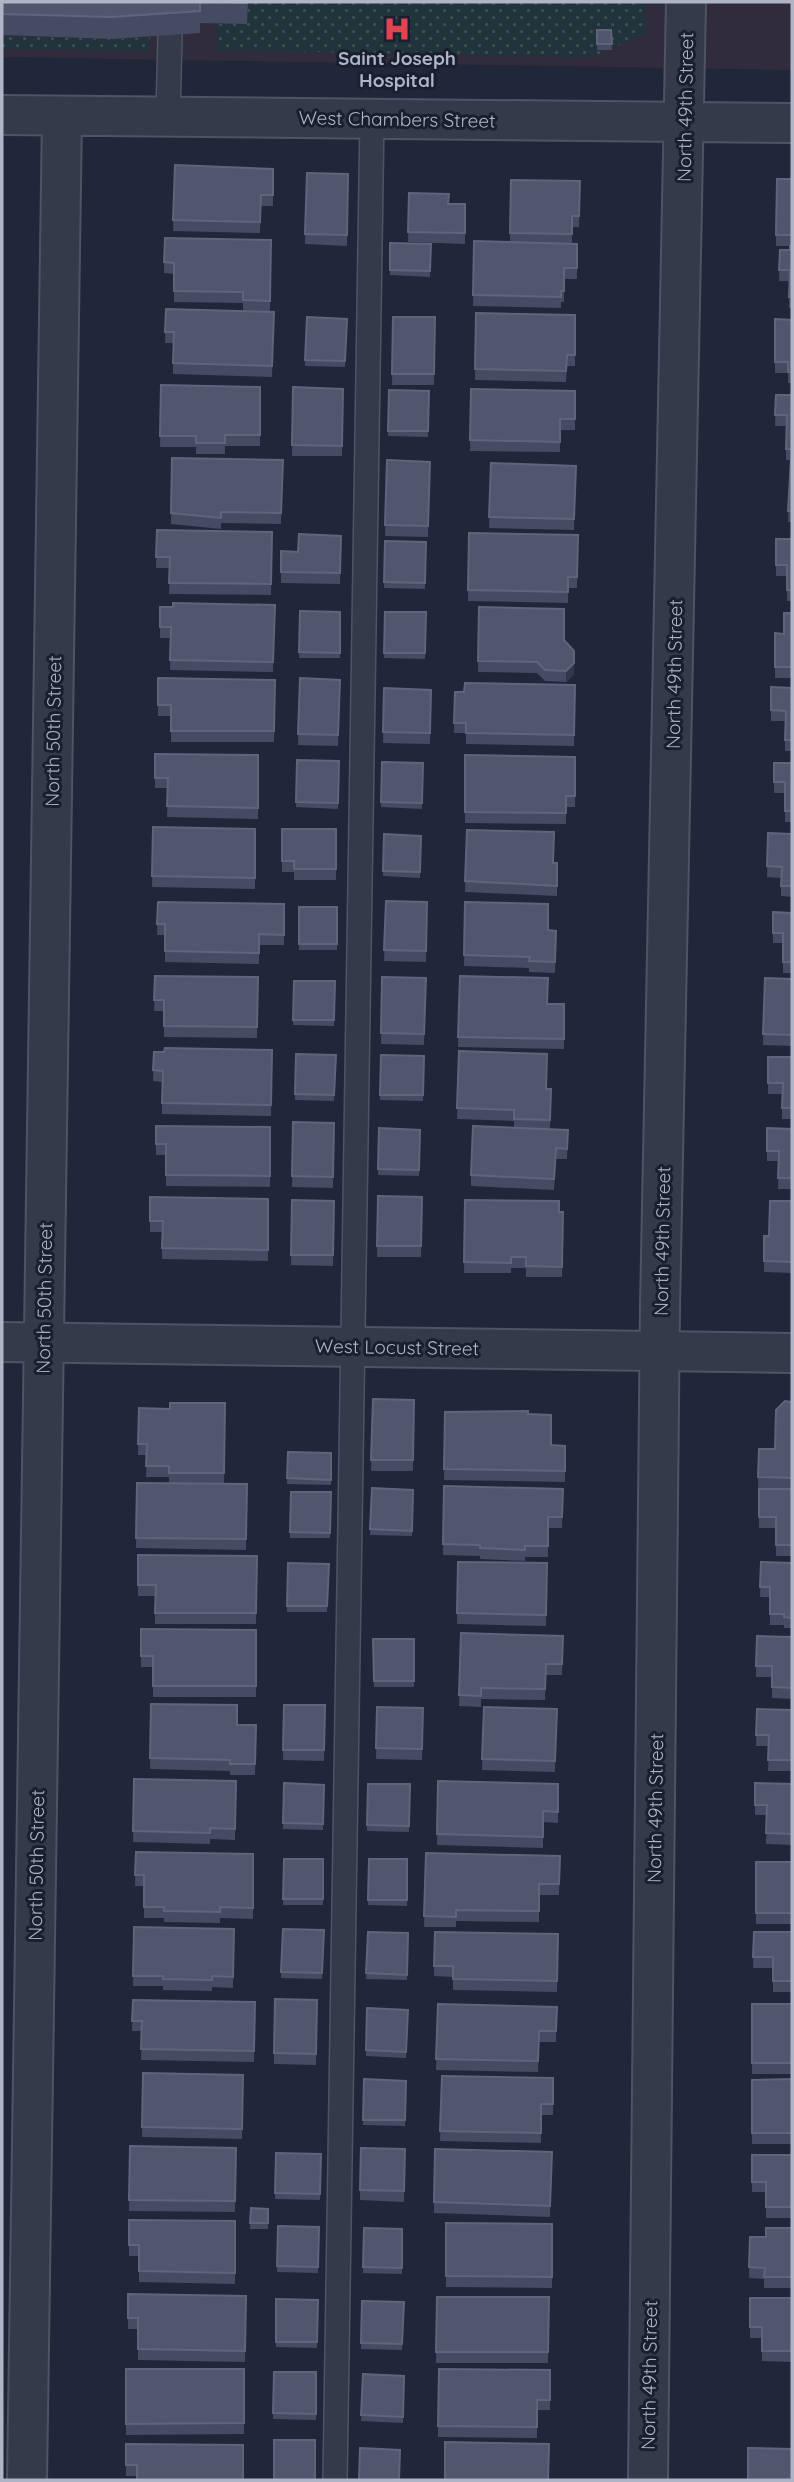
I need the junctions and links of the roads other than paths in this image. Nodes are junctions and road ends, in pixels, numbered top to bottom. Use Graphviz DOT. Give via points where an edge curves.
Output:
graph roads {
  1 [pos="686,2"];
  2 [pos="170,35"];
  3 [pos="2,115"];
  4 [pos="62,116"];
  5 [pos="168,116"];
  6 [pos="372,118"];
  7 [pos="685,122"];
  8 [pos="792,123"];
  9 [pos="2,1342"];
  10 [pos="43,1343"];
  11 [pos="354,1347"];
  12 [pos="660,1351"];
  13 [pos="792,1353"];
  14 [pos="27,2480"];
  15 [pos="335,2480"];
  16 [pos="648,2480"];
  1 -- 7 [label="street, North 49th Street"];
  2 -- 5 [label="lane"];
  3 -- 4 [label="street, West Chambers Street"];
  4 -- 5 [label="street, West Chambers Street"];
  4 -- 10 [label="street, North 50th Street"];
  5 -- 6 [label="street, West Chambers Street"];
  6 -- 7 [label="street, West Chambers Street"];
  6 -- 11 [label="lane"];
  7 -- 8 [label="street, West Chambers Street"];
  7 -- 12 [label="street, North 49th Street"];
  9 -- 10 [label="street, West Locust Street"];
  10 -- 11 [label="street, West Locust Street"];
  10 -- 14 [label="street, North 50th Street"];
  11 -- 12 [label="street, West Locust Street"];
  11 -- 15 [label="lane"];
  12 -- 13 [label="street, West Locust Street"];
  12 -- 16 [label="street, North 49th Street"];
}
